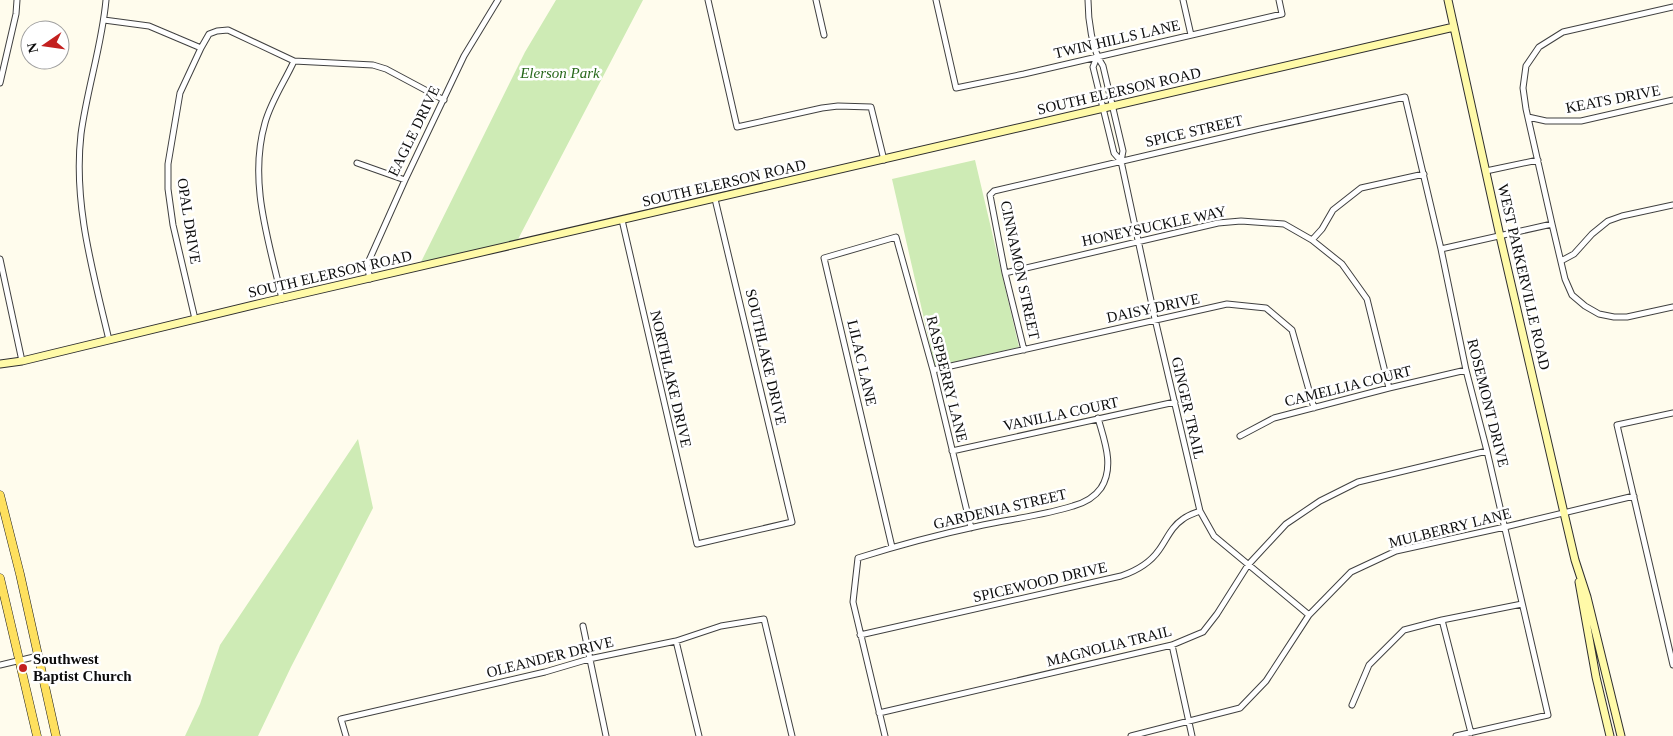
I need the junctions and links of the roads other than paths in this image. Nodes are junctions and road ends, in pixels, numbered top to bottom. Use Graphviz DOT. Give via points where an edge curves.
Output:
graph roads {
  1 [pos="17,0"];
  2 [pos="106,0"];
  3 [pos="498,0"];
  4 [pos="708,0"];
  5 [pos="816,0"];
  6 [pos="936,0"];
  7 [pos="1088,0"];
  8 [pos="1183,0"];
  9 [pos="1279,0"];
  10 [pos="1448,0"];
  11 [pos="1673,7"];
  12 [pos="104,20"];
  13 [pos="1454,27"];
  14 [pos="824,35"];
  15 [pos="1191,35"];
  16 [pos="201,48"];
  17 [pos="1097,57"];
  18 [pos="294,61"];
  19 [pos="1,71"];
  20 [pos="0,83"];
  21 [pos="1406,97"];
  22 [pos="444,100"];
  23 [pos="1673,100"];
  24 [pos="1113,106"];
  25 [pos="1103,108"];
  26 [pos="1528,117"];
  27 [pos="884,160"];
  28 [pos="1121,160"];
  29 [pos="1538,160"];
  30 [pos="357,164"];
  31 [pos="1486,172"];
  32 [pos="1424,174"];
  33 [pos="405,180"];
  34 [pos="990,195"];
  35 [pos="716,199"];
  36 [pos="1673,205"];
  37 [pos="622,220"];
  38 [pos="1552,224"];
  39 [pos="1500,236"];
  40 [pos="896,237"];
  41 [pos="1312,240"];
  42 [pos="1139,242"];
  43 [pos="1441,249"];
  44 [pos="0,258"];
  45 [pos="1561,261"];
  46 [pos="1005,273"];
  47 [pos="370,279"];
  48 [pos="282,298"];
  49 [pos="1673,307"];
  50 [pos="195,319"];
  51 [pos="1155,319"];
  52 [pos="109,340"];
  53 [pos="1024,350"];
  54 [pos="22,361"];
  55 [pos="0,364"];
  56 [pos="933,370"];
  57 [pos="1466,370"];
  58 [pos="1389,388"];
  59 [pos="1175,402"];
  60 [pos="1314,408"];
  61 [pos="1673,413"];
  62 [pos="1098,418"];
  63 [pos="1240,436"];
  64 [pos="952,451"];
  65 [pos="1488,451"];
  66 [pos="0,495"];
  67 [pos="1634,496"];
  68 [pos="1200,511"];
  69 [pos="1564,513"];
  70 [pos="1505,527"];
  71 [pos="970,528"];
  72 [pos="697,544"];
  73 [pos="892,547"];
  74 [pos="1576,560"];
  75 [pos="1248,565"];
  76 [pos="0,578"];
  77 [pos="1522,604"];
  78 [pos="1310,615"];
  79 [pos="1442,620"];
  80 [pos="583,626"];
  81 [pos="860,635"];
  82 [pos="676,641"];
  83 [pos="1172,645"];
  84 [pos="38,656"];
  85 [pos="589,659"];
  86 [pos="20,660"];
  87 [pos="0,665"];
  88 [pos="1673,665"];
  89 [pos="1352,705"];
  90 [pos="879,713"];
  91 [pos="1189,722"];
  92 [pos="1470,733"];
  93 [pos="37,736"];
  94 [pos="56,736"];
  95 [pos="346,736"];
  96 [pos="606,736"];
  97 [pos="699,736"];
  98 [pos="792,736"];
  99 [pos="885,736"];
  100 [pos="1131,736"];
  101 [pos="1192,736"];
  102 [pos="1456,736"];
  103 [pos="1610,736"];
  104 [pos="1621,736"];
  1 -- 19 [label="street"];
  2 -- 12 [label="street"];
  3 -- 22 [label="street, EAGLE DRIVE" via="464,56"];
  4 -- 27 [label="street" via="737,126 822,108 871,107"];
  5 -- 14 [label="street"];
  6 -- 17 [label="street, TWIN HILLS LANE" via="956,88"];
  7 -- 17 [label="street, GINGER TRAIL"];
  8 -- 15 [label="street"];
  9 -- 15 [label="street, TWIN HILLS LANE" via="1282,14"];
  10 -- 13 [label="street, WEST PARKERVILLE ROAD"];
  11 -- 26 [label="street" via="1563,32 1539,47 1526,66 1523,88"];
  12 -- 16 [label="street" via="149,26"];
  12 -- 52 [label="street" via="86,102 80,158 82,213"];
  13 -- 24 [label="street, SOUTH ELERSON ROAD"];
  13 -- 31 [label="street, WEST PARKERVILLE ROAD"];
  15 -- 17 [label="street, TWIN HILLS LANE"];
  16 -- 18 [label="street, OPAL DRIVE" via="209,34 228,30"];
  16 -- 50 [label="street, OPAL DRIVE" via="180,93 168,164 173,225"];
  17 -- 24 [label="street, GINGER TRAIL" via="1103,66"];
  17 -- 25 [label="street, GINGER TRAIL" via="1094,67"];
  18 -- 22 [label="street" via="373,65"];
  18 -- 48 [label="street" via="265,122 258,156 261,209"];
  19 -- 20 [label="street"];
  21 -- 28 [label="street, SPICE STREET"];
  21 -- 32 [label="street, ROSEMONT DRIVE"];
  22 -- 33 [label="street, EAGLE DRIVE"];
  23 -- 26 [label="street, KEATS DRIVE" via="1581,121 1546,121"];
  24 -- 25 [label="street, SOUTH ELERSON ROAD"];
  24 -- 28 [label="street, GINGER TRAIL" via="1123,151"];
  25 -- 27 [label="street, SOUTH ELERSON ROAD"];
  25 -- 28 [label="street, GINGER TRAIL" via="1114,153"];
  26 -- 29 [label="street"];
  27 -- 35 [label="street, SOUTH ELERSON ROAD"];
  28 -- 34 [label="street, SPICE STREET" via="994,191"];
  28 -- 42 [label="street, GINGER TRAIL"];
  29 -- 31 [label="street"];
  29 -- 38 [label="street"];
  30 -- 33 [label="street"];
  31 -- 39 [label="street, WEST PARKERVILLE ROAD"];
  32 -- 41 [label="street" via="1362,188 1333,210"];
  32 -- 43 [label="street, ROSEMONT DRIVE"];
  33 -- 47 [label="street, EAGLE DRIVE" via="367,266"];
  34 -- 46 [label="street, CINNAMON STREET"];
  35 -- 37 [label="street, SOUTH ELERSON ROAD"];
  35 -- 72 [label="street, SOUTHLAKE DRIVE" via="792,522"];
  36 -- 45 [label="street" via="1608,221 1574,254"];
  37 -- 47 [label="street, SOUTH ELERSON ROAD"];
  37 -- 72 [label="street, NORTHLAKE DRIVE"];
  38 -- 39 [label="street"];
  38 -- 45 [label="street"];
  39 -- 43 [label="street"];
  39 -- 69 [label="street, WEST PARKERVILLE ROAD"];
  40 -- 56 [label="street, RASPBERRY LANE"];
  40 -- 73 [label="street, LILAC LANE" via="824,258"];
  41 -- 42 [label="street, HONEYSUCKLE WAY" via="1284,224 1241,221 1218,222"];
  41 -- 58 [label="street, HONEYSUCKLE WAY" via="1342,264 1367,299"];
  42 -- 46 [label="street, HONEYSUCKLE WAY"];
  42 -- 51 [label="street, GINGER TRAIL"];
  43 -- 57 [label="street, ROSEMONT DRIVE"];
  44 -- 54 [label="street"];
  45 -- 49 [label="street" via="1572,295 1599,314 1626,317"];
  46 -- 53 [label="street, CINNAMON STREET"];
  47 -- 48 [label="street, SOUTH ELERSON ROAD"];
  48 -- 50 [label="street, SOUTH ELERSON ROAD"];
  50 -- 52 [label="street, SOUTH ELERSON ROAD"];
  51 -- 53 [label="street, DAISY DRIVE"];
  51 -- 59 [label="street, GINGER TRAIL"];
  51 -- 60 [label="street, DAISY DRIVE" via="1227,304 1266,308 1292,330"];
  52 -- 54 [label="street, SOUTH ELERSON ROAD"];
  53 -- 56 [label="street, DAISY DRIVE"];
  54 -- 55 [label="street, SOUTH ELERSON ROAD"];
  56 -- 64 [label="street, RASPBERRY LANE"];
  57 -- 58 [label="street, CAMELLIA COURT"];
  57 -- 65 [label="street, ROSEMONT DRIVE"];
  58 -- 60 [label="street, CAMELLIA COURT"];
  59 -- 62 [label="street, VANILLA COURT"];
  59 -- 68 [label="street, GINGER TRAIL"];
  60 -- 63 [label="street, CAMELLIA COURT" via="1274,418"];
  61 -- 67 [label="street" via="1617,425"];
  62 -- 64 [label="street, VANILLA COURT"];
  62 -- 71 [label="street, GARDENIA STREET" via="1108,468 1100,488 1089,500 1072,507"];
  64 -- 71 [label="street, RASPBERRY LANE"];
  65 -- 70 [label="street, ROSEMONT DRIVE"];
  65 -- 75 [label="street, MAGNOLIA TRAIL" via="1358,482 1320,501 1286,524"];
  66 -- 84 [label="main road"];
  67 -- 69 [label="street, MULBERRY LANE"];
  67 -- 88 [label="street"];
  68 -- 75 [label="street, GINGER TRAIL" via="1214,536"];
  68 -- 81 [label="street, SPICEWOOD DRIVE" via="1183,518 1149,561 1132,572"];
  69 -- 70 [label="street, MULBERRY LANE"];
  69 -- 74 [label="street, WEST PARKERVILLE ROAD"];
  70 -- 77 [label="street, ROSEMONT DRIVE"];
  70 -- 78 [label="street, MULBERRY LANE" via="1396,551 1351,572"];
  71 -- 73 [label="street, GARDENIA STREET"];
  73 -- 81 [label="street, GARDENIA STREET" via="858,558 852,602"];
  74 -- 103 [label="street, WEST PARKERVILLE ROAD" via="1591,651"];
  74 -- 104 [label="street, WEST PARKERVILLE ROAD"];
  75 -- 78 [label="street, GINGER TRAIL"];
  75 -- 83 [label="street, MAGNOLIA TRAIL" via="1203,632"];
  76 -- 86 [label="main road"];
  77 -- 79 [label="street"];
  77 -- 92 [label="street, ROSEMONT DRIVE" via="1548,715"];
  78 -- 91 [label="street, MULBERRY LANE" via="1266,681 1240,708"];
  79 -- 89 [label="street" via="1404,630 1369,665"];
  79 -- 92 [label="street"];
  80 -- 85 [label="street"];
  81 -- 90 [label="street"];
  82 -- 85 [label="street, OLEANDER DRIVE"];
  82 -- 97 [label="street"];
  82 -- 98 [label="street, OLEANDER DRIVE" via="721,626 764,618"];
  83 -- 90 [label="street, MAGNOLIA TRAIL"];
  83 -- 91 [label="street"];
  84 -- 86 [label="street"];
  84 -- 94 [label="main road"];
  85 -- 95 [label="street, OLEANDER DRIVE" via="341,719"];
  85 -- 96 [label="street"];
  86 -- 87 [label="street"];
  86 -- 93 [label="main road"];
  90 -- 99 [label="street"];
  91 -- 100 [label="street, MULBERRY LANE"];
  91 -- 101 [label="street"];
  92 -- 102 [label="street"];
}
